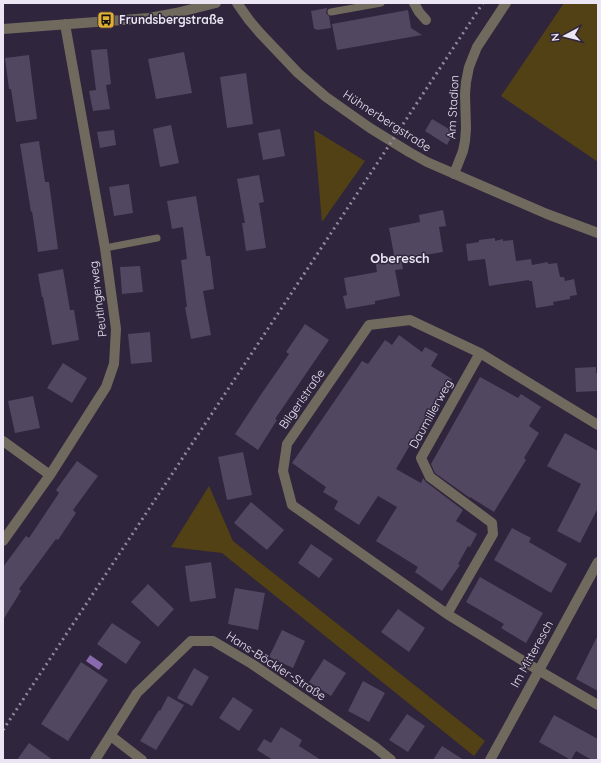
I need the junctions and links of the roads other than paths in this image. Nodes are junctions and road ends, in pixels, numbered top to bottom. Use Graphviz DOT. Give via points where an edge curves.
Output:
graph roads {
  1 [pos="216,3"];
  2 [pos="237,3"];
  3 [pos="382,3"];
  4 [pos="414,3"];
  5 [pos="506,3"];
  6 [pos="331,12"];
  7 [pos="426,20"];
  8 [pos="65,24"];
  9 [pos="3,28"];
  10 [pos="454,174"];
  11 [pos="598,233"];
  12 [pos="158,238"];
  13 [pos="105,248"];
  14 [pos="480,354"];
  15 [pos="598,425"];
  16 [pos="5,445"];
  17 [pos="50,475"];
  18 [pos="3,541"];
  19 [pos="598,562"];
  20 [pos="448,614"];
  21 [pos="538,670"];
  22 [pos="598,705"];
  23 [pos="111,736"];
  24 [pos="95,760"];
  25 [pos="142,760"];
  26 [pos="391,760"];
  27 [pos="490,760"];
  1 -- 8 [label="street" via="149,18"];
  2 -- 10 [label="street, Hühnerbergstraße" via="265,39 326,97 409,152"];
  3 -- 6 [label="lane"];
  4 -- 7 [label="street"];
  5 -- 10 [label="street, Am Stadion" via="477,47 469,67 465,94 465,141"];
  8 -- 9 [label="street"];
  8 -- 13 [label="street, Peutingerweg"];
  10 -- 11 [label="street, Hühnerbergstraße"];
  12 -- 13 [label="lane"];
  13 -- 17 [label="street, Peutingerweg" via="116,329 114,364 106,387"];
  14 -- 15 [label="street, Bilgeristraße"];
  14 -- 20 [label="street, Daumillerweg" via="421,458 430,477 492,523 493,534"];
  14 -- 20 [label="street, Bilgeristraße" via="410,320 369,325 287,444 283,471 292,504"];
  16 -- 17 [label="street"];
  17 -- 18 [label="street, Peutingerweg"];
  19 -- 21 [label="street, Im Mitteresch"];
  20 -- 21 [label="street, Bilgeristraße"];
  21 -- 22 [label="street, Bilgeristraße"];
  21 -- 27 [label="street, Im Mitteresch"];
  23 -- 24 [label="street, Hans-Böckler-Straße"];
  23 -- 25 [label="street"];
  23 -- 26 [label="street, Hans-Böckler-Straße" via="137,693 191,641 213,640"];
}
